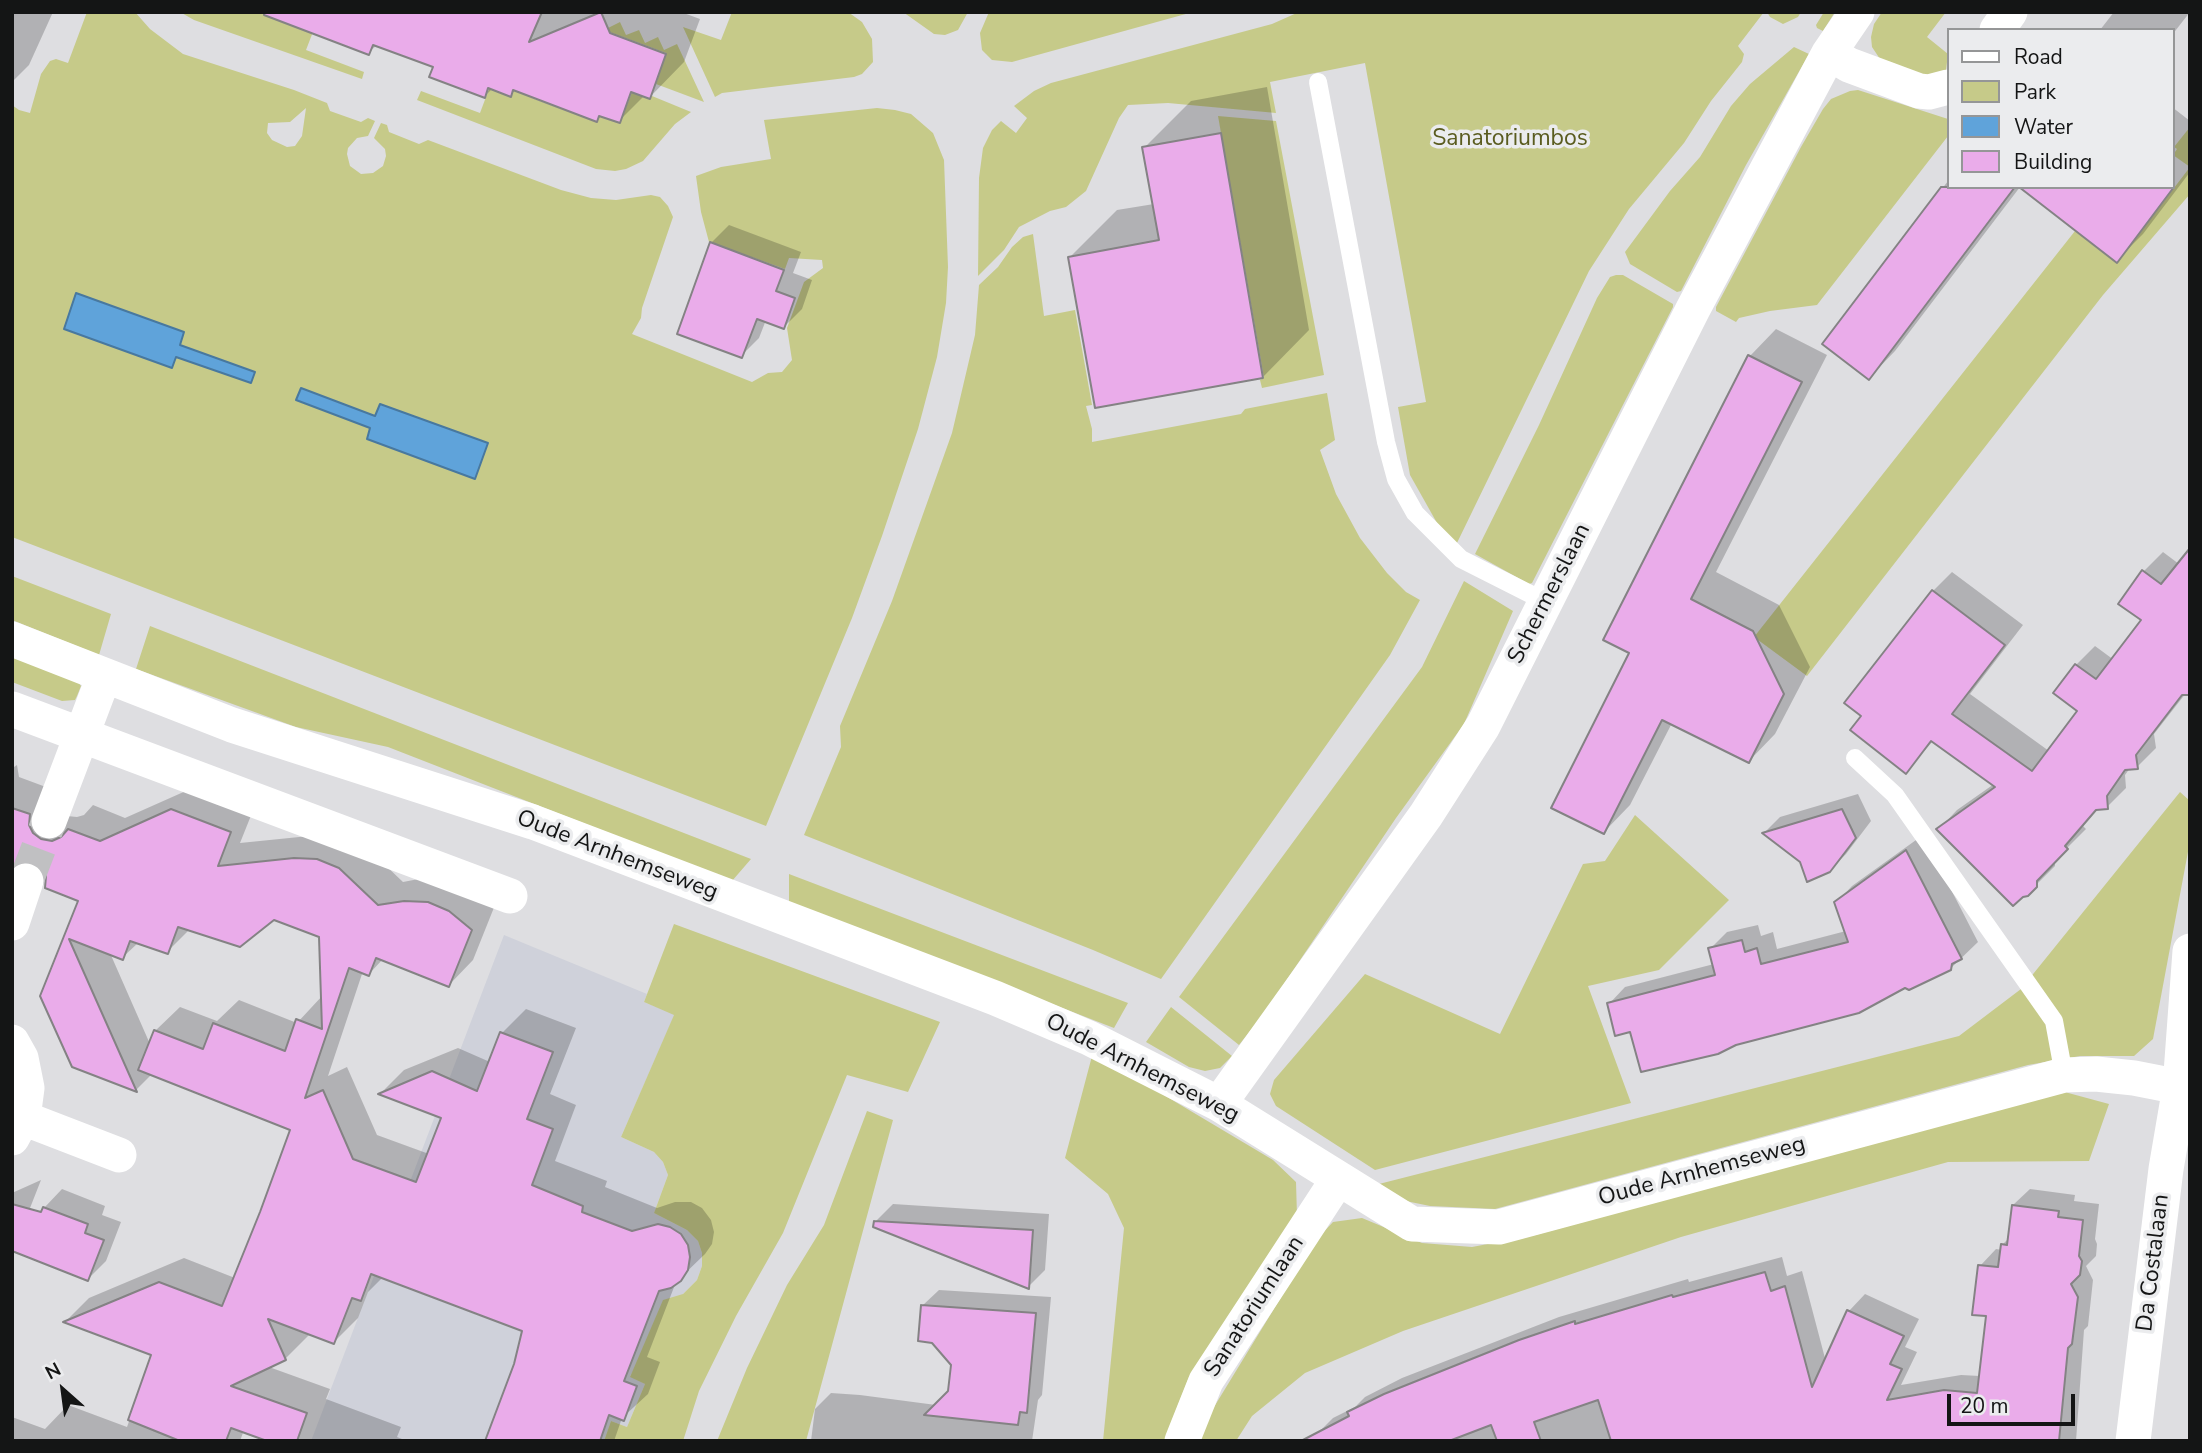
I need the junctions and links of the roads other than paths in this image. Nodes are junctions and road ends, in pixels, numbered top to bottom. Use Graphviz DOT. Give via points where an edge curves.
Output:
graph roads {
  1 [pos="1857,12"];
  2 [pos="2010,12"];
  3 [pos="1998,28"];
  4 [pos="1829,53"];
  5 [pos="1318,82"];
  6 [pos="1946,87"];
  7 [pos="1546,602"];
  8 [pos="12,639"];
  9 [pos="104,676"];
  10 [pos="12,709"];
  11 [pos="82,737"];
  12 [pos="1855,758"];
  13 [pos="49,821"];
  14 [pos="26,881"];
  15 [pos="510,897"];
  16 [pos="12,923"];
  17 [pos="2189,971"];
  18 [pos="12,1042"];
  19 [pos="2064,1075"];
  20 [pos="2185,1088"];
  21 [pos="1219,1104"];
  22 [pos="18,1128"];
  23 [pos="119,1155"];
  24 [pos="1338,1179"];
  25 [pos="1182,1441"];
  26 [pos="2133,1441"];
  1 -- 4 [label="street, Schermerslaan"];
  2 -- 3 [label="street"];
  4 -- 6 [label="street" via="1919,91"];
  4 -- 7 [label="street, Schermerslaan" via="1693,309"];
  5 -- 7 [label="lane" via="1396,480 1415,513 1461,559"];
  7 -- 21 [label="street, Schermerslaan" via="1483,726 1426,815"];
  8 -- 9 [label="street, Oude Arnhemseweg"];
  9 -- 11 [label="street"];
  9 -- 21 [label="street, Oude Arnhemseweg" via="232,725 533,822 995,998 1089,1038"];
  10 -- 11 [label="street"];
  11 -- 13 [label="street"];
  11 -- 15 [label="street"];
  12 -- 19 [label="lane" via="1895,795 2054,1021"];
  14 -- 16 [label="street"];
  17 -- 20 [label="street, Da Costalaan"];
  18 -- 22 [label="street" via="21,1058 27,1088"];
  19 -- 20 [label="street, Oude Arnhemseweg" via="2134,1077"];
  19 -- 24 [label="street, Oude Arnhemseweg" via="1499,1227 1412,1224"];
  20 -- 26 [label="street, Da Costalaan" via="2166,1169"];
  21 -- 24 [label="street, Oude Arnhemseweg"];
  22 -- 23 [label="street"];
  24 -- 25 [label="street, Sanatoriumlaan" via="1206,1381"];
}
